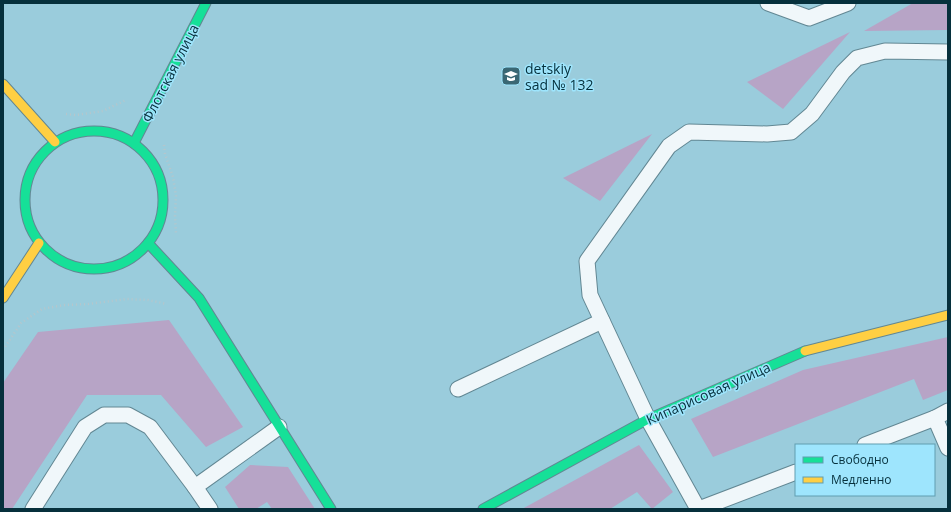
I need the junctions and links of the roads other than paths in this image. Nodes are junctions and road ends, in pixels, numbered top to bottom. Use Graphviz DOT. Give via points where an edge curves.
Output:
graph roads {
  1 [pos="206,3"];
  2 [pos="768,3"];
  3 [pos="848,3"];
  4 [pos="948,52"];
  5 [pos="3,84"];
  6 [pos="55,142"];
  7 [pos="134,143"];
  8 [pos="39,243"];
  9 [pos="148,243"];
  10 [pos="3,298"];
  11 [pos="948,315"];
  12 [pos="602,320"];
  13 [pos="458,389"];
  14 [pos="942,414"];
  15 [pos="648,419"];
  16 [pos="279,426"];
  17 [pos="867,444"];
  18 [pos="948,448"];
  19 [pos="795,472"];
  20 [pos="195,487"];
  21 [pos="32,509"];
  22 [pos="210,509"];
  23 [pos="331,509"];
  24 [pos="483,509"];
  25 [pos="699,509"];
  1 -- 7 [label="street, Флотская улица"];
  2 -- 3 [label="lane" via="809,18"];
  4 -- 12 [label="lane" via="885,51 857,58 843,72 812,114 791,132 689,132 669,146 586,261 590,295"];
  5 -- 6 [label="street"];
  6 -- 7 [label="street" via="74,133 94,130 115,134"];
  6 -- 8 [label="street" via="38,158 28,178 25,193 28,223"];
  7 -- 9 [label="street" via="153,164 161,183 163,204 160,218"];
  8 -- 9 [label="street" via="54,257 73,266 94,269 114,266 127,260"];
  8 -- 10 [label="street"];
  9 -- 16 [label="street" via="199,298"];
  11 -- 15 [label="street, Кипарисовая улица" via="802,352"];
  12 -- 13 [label="lane"];
  12 -- 15 [label="lane"];
  14 -- 17 [label="lane"];
  14 -- 18 [label="lane"];
  15 -- 24 [label="street, Кипарисовая улица"];
  15 -- 25 [label="lane"];
  16 -- 20 [label="lane"];
  16 -- 23 [label="street"];
  19 -- 25 [label="lane"];
  20 -- 21 [label="lane" via="150,427 128,415 104,415 85,427"];
  20 -- 22 [label="lane"];
}
